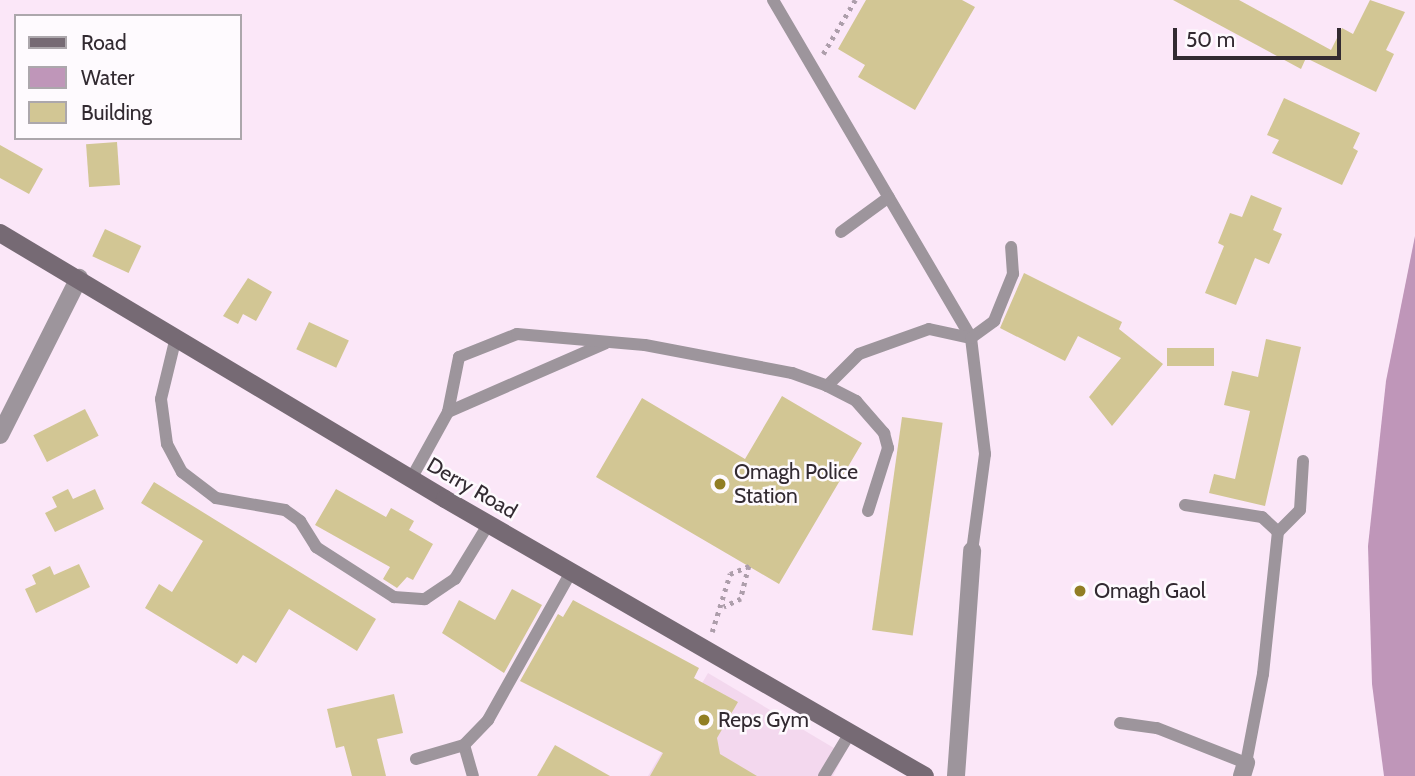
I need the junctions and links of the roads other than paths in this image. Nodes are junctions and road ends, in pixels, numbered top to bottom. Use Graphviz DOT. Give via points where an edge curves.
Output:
graph roads {
  1 [pos="773,0"];
  2 [pos="889,197"];
  3 [pos="841,232"];
  4 [pos="0,233"];
  5 [pos="1011,247"];
  6 [pos="79,278"];
  7 [pos="176,337"];
  8 [pos="971,338"];
  9 [pos="569,339"];
  10 [pos="606,343"];
  11 [pos="579,355"];
  12 [pos="827,386"];
  13 [pos="448,412"];
  14 [pos="0,435"];
  15 [pos="1303,461"];
  16 [pos="411,479"];
  17 [pos="1185,505"];
  18 [pos="868,511"];
  19 [pos="488,525"];
  20 [pos="1278,532"];
  21 [pos="972,551"];
  22 [pos="571,572"];
  23 [pos="1120,723"];
  24 [pos="850,733"];
  25 [pos="464,745"];
  26 [pos="416,759"];
  27 [pos="1244,769"];
  28 [pos="474,776"];
  29 [pos="824,776"];
  30 [pos="925,776"];
  31 [pos="956,776"];
  1 -- 2 [label="lane"];
  2 -- 3 [label="lane"];
  2 -- 8 [label="lane"];
  4 -- 6 [label="main road, Derry Road"];
  5 -- 8 [label="lane" via="1013,274 994,321"];
  6 -- 7 [label="main road, Derry Road"];
  6 -- 14 [label="street"];
  7 -- 16 [label="main road, Derry Road"];
  7 -- 19 [label="lane" via="161,399 167,444 182,472 216,498 285,510 300,521 316,547 394,597 425,599 455,579"];
  8 -- 12 [label="lane" via="929,328 859,354"];
  8 -- 21 [label="lane" via="985,454"];
  9 -- 10 [label="lane"];
  9 -- 11 [label="lane"];
  9 -- 13 [label="lane" via="517,334 474,346 459,357 452,373"];
  10 -- 11 [label="lane"];
  10 -- 12 [label="lane" via="792,373"];
  11 -- 13 [label="lane"];
  12 -- 18 [label="lane" via="856,401 884,433 886,455"];
  13 -- 16 [label="lane"];
  15 -- 20 [label="lane" via="1300,510"];
  16 -- 19 [label="main road, Derry Road"];
  17 -- 20 [label="lane" via="1262,517"];
  19 -- 22 [label="main road, Derry Road"];
  20 -- 27 [label="lane" via="1264,674"];
  21 -- 31 [label="street"];
  22 -- 24 [label="main road, Derry Road"];
  22 -- 25 [label="lane" via="488,720"];
  23 -- 27 [label="lane" via="1157,728"];
  24 -- 29 [label="lane"];
  24 -- 30 [label="main road, Derry Road"];
  25 -- 26 [label="lane"];
  25 -- 28 [label="lane"];
}
